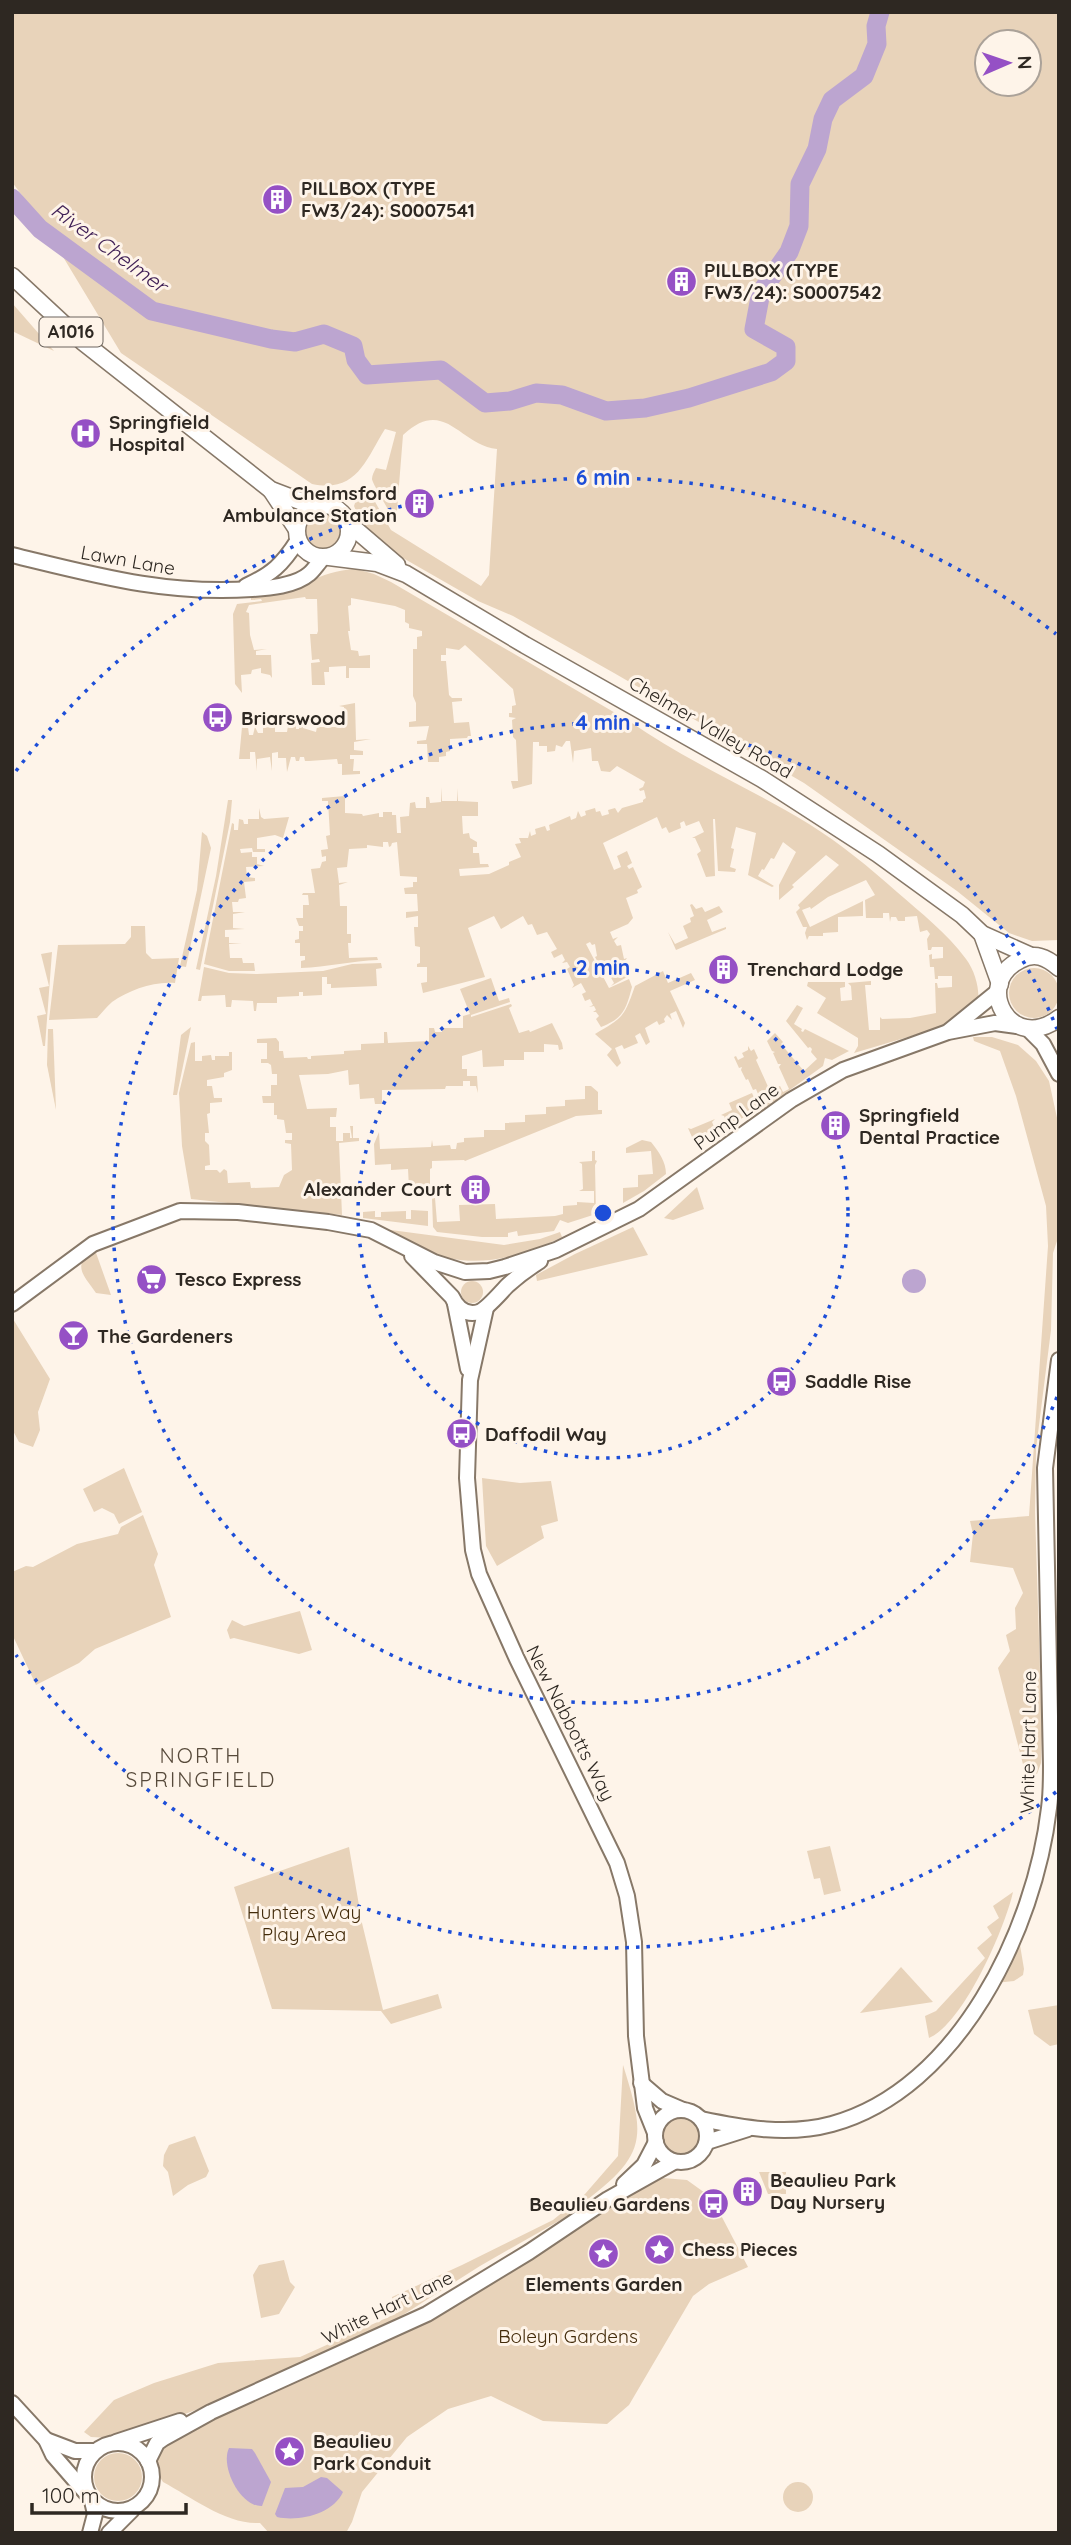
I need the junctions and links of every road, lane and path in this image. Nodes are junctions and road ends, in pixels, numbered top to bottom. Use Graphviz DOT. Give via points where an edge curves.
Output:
graph roads {
  1 [pos="12,276"];
  2 [pos="271,490"];
  3 [pos="313,506"];
  4 [pos="348,523"];
  5 [pos="297,534"];
  6 [pos="12,555"];
  7 [pos="326,557"];
  8 [pos="406,574"];
  9 [pos="238,590"];
  10 [pos="982,934"];
  11 [pos="1059,953"];
  12 [pos="1035,956"];
  13 [pos="1059,968"];
  14 [pos="999,988"];
  15 [pos="1059,1018"];
  16 [pos="1023,1027"];
  17 [pos="948,1032"];
  18 [pos="1059,1074"];
  19 [pos="403,1247"];
  20 [pos="556,1250"];
  21 [pos="470,1272"];
  22 [pos="454,1301"];
  23 [pos="12,1304"];
  24 [pos="489,1304"];
  25 [pos="1059,1360"];
  26 [pos="470,1380"];
  27 [pos="641,2083"];
  28 [pos="683,2110"];
  29 [pos="701,2119"];
  30 [pos="750,2129"];
  31 [pos="655,2138"];
  32 [pos="707,2142"];
  33 [pos="674,2162"];
  34 [pos="608,2199"];
  35 [pos="12,2403"];
  36 [pos="211,2412"];
  37 [pos="46,2440"];
  38 [pos="112,2443"];
  39 [pos="95,2451"];
  40 [pos="150,2467"];
  41 [pos="90,2497"];
  42 [pos="140,2503"];
  43 [pos="90,2533"];
  44 [pos="109,2533"];
  1 -- 2 [label="main road, A1016" via="83,342"];
  2 -- 3 [label="main road, A1016"];
  2 -- 5 [label="main road, A1016"];
  3 -- 4 [label="main road, A1016" via="336,508"];
  3 -- 5 [label="main road" via="301,516"];
  4 -- 7 [label="main road" via="346,544"];
  4 -- 8 [label="main road, Chelmer Valley Road / A1016"];
  5 -- 7 [label="main road, A1016" via="307,553"];
  5 -- 9 [label="street, Lawn Lane" via="285,560"];
  6 -- 9 [label="street, Lawn Lane" via="128,583"];
  7 -- 8 [label="main road, Chelmer Valley Road / A1016" via="377,563"];
  7 -- 9 [label="street, Lawn Lane" via="308,576"];
  8 -- 10 [label="main road, Chelmer Valley Road / A1016" via="762,779 878,854"];
  10 -- 12 [label="main road, Chelmer Valley Road / A1016"];
  10 -- 14 [label="main road, Chelmer Valley Road / A1016"];
  11 -- 12 [label="main road"];
  12 -- 13 [label="main road, A1016"];
  12 -- 14 [label="main road" via="1006,970"];
  14 -- 16 [label="main road, A1016" via="1003,1013"];
  14 -- 17 [label="street, Pump Lane"];
  15 -- 16 [label="main road" via="1045,1026"];
  16 -- 17 [label="street, Pump Lane" via="995,1023"];
  16 -- 18 [label="street" via="1043,1044"];
  17 -- 20 [label="street, Pump Lane" via="843,1070 791,1100 639,1209"];
  19 -- 21 [label="street, Pump Lane"];
  19 -- 22 [label="street, Pump Lane"];
  19 -- 23 [label="street, Pump Lane" via="371,1230 328,1222 180,1211 93,1244"];
  20 -- 21 [label="street, Pump Lane" via="505,1268"];
  20 -- 24 [label="street, Pump Lane"];
  21 -- 22 [label="street" via="456,1279"];
  21 -- 24 [label="street" via="491,1283"];
  22 -- 24 [label="street" via="467,1312"];
  22 -- 26 [label="street, New Nabbotts Way"];
  24 -- 26 [label="street, New Nabbotts Way"];
  25 -- 30 [label="street, White Hart Lane" via="1045,1468 1052,1766 1040,1854 1020,1923 991,1984 961,2030 907,2085 833,2124 793,2130"];
  26 -- 27 [label="street, New Nabbotts Way" via="467,1478 473,1550 516,1659 617,1863 634,1941"];
  27 -- 28 [label="street" via="662,2101"];
  27 -- 31 [label="street, New Nabbotts Way"];
  28 -- 29 [label="street"];
  28 -- 31 [label="street" via="662,2118"];
  29 -- 30 [label="street, White Hart Lane"];
  29 -- 32 [label="street"];
  30 -- 32 [label="street, White Hart Lane"];
  31 -- 33 [label="street" via="659,2151"];
  31 -- 34 [label="street, White Hart Lane" via="644,2165"];
  32 -- 33 [label="street" via="697,2157"];
  33 -- 34 [label="street, White Hart Lane"];
  34 -- 36 [label="street, White Hart Lane" via="427,2314"];
  35 -- 37 [label="street"];
  36 -- 38 [label="street, White Hart Lane"];
  36 -- 40 [label="street, White Hart Lane" via="157,2443"];
  37 -- 39 [label="street" via="75,2451"];
  37 -- 41 [label="street" via="53,2455"];
  38 -- 39 [label="street"];
  38 -- 40 [label="street" via="131,2445"];
  39 -- 41 [label="street" via="84,2469"];
  40 -- 42 [label="street" via="151,2488"];
  41 -- 42 [label="street" via="100,2507 116,2512"];
  41 -- 43 [label="street" via="95,2514"];
  42 -- 44 [label="street"];
}
